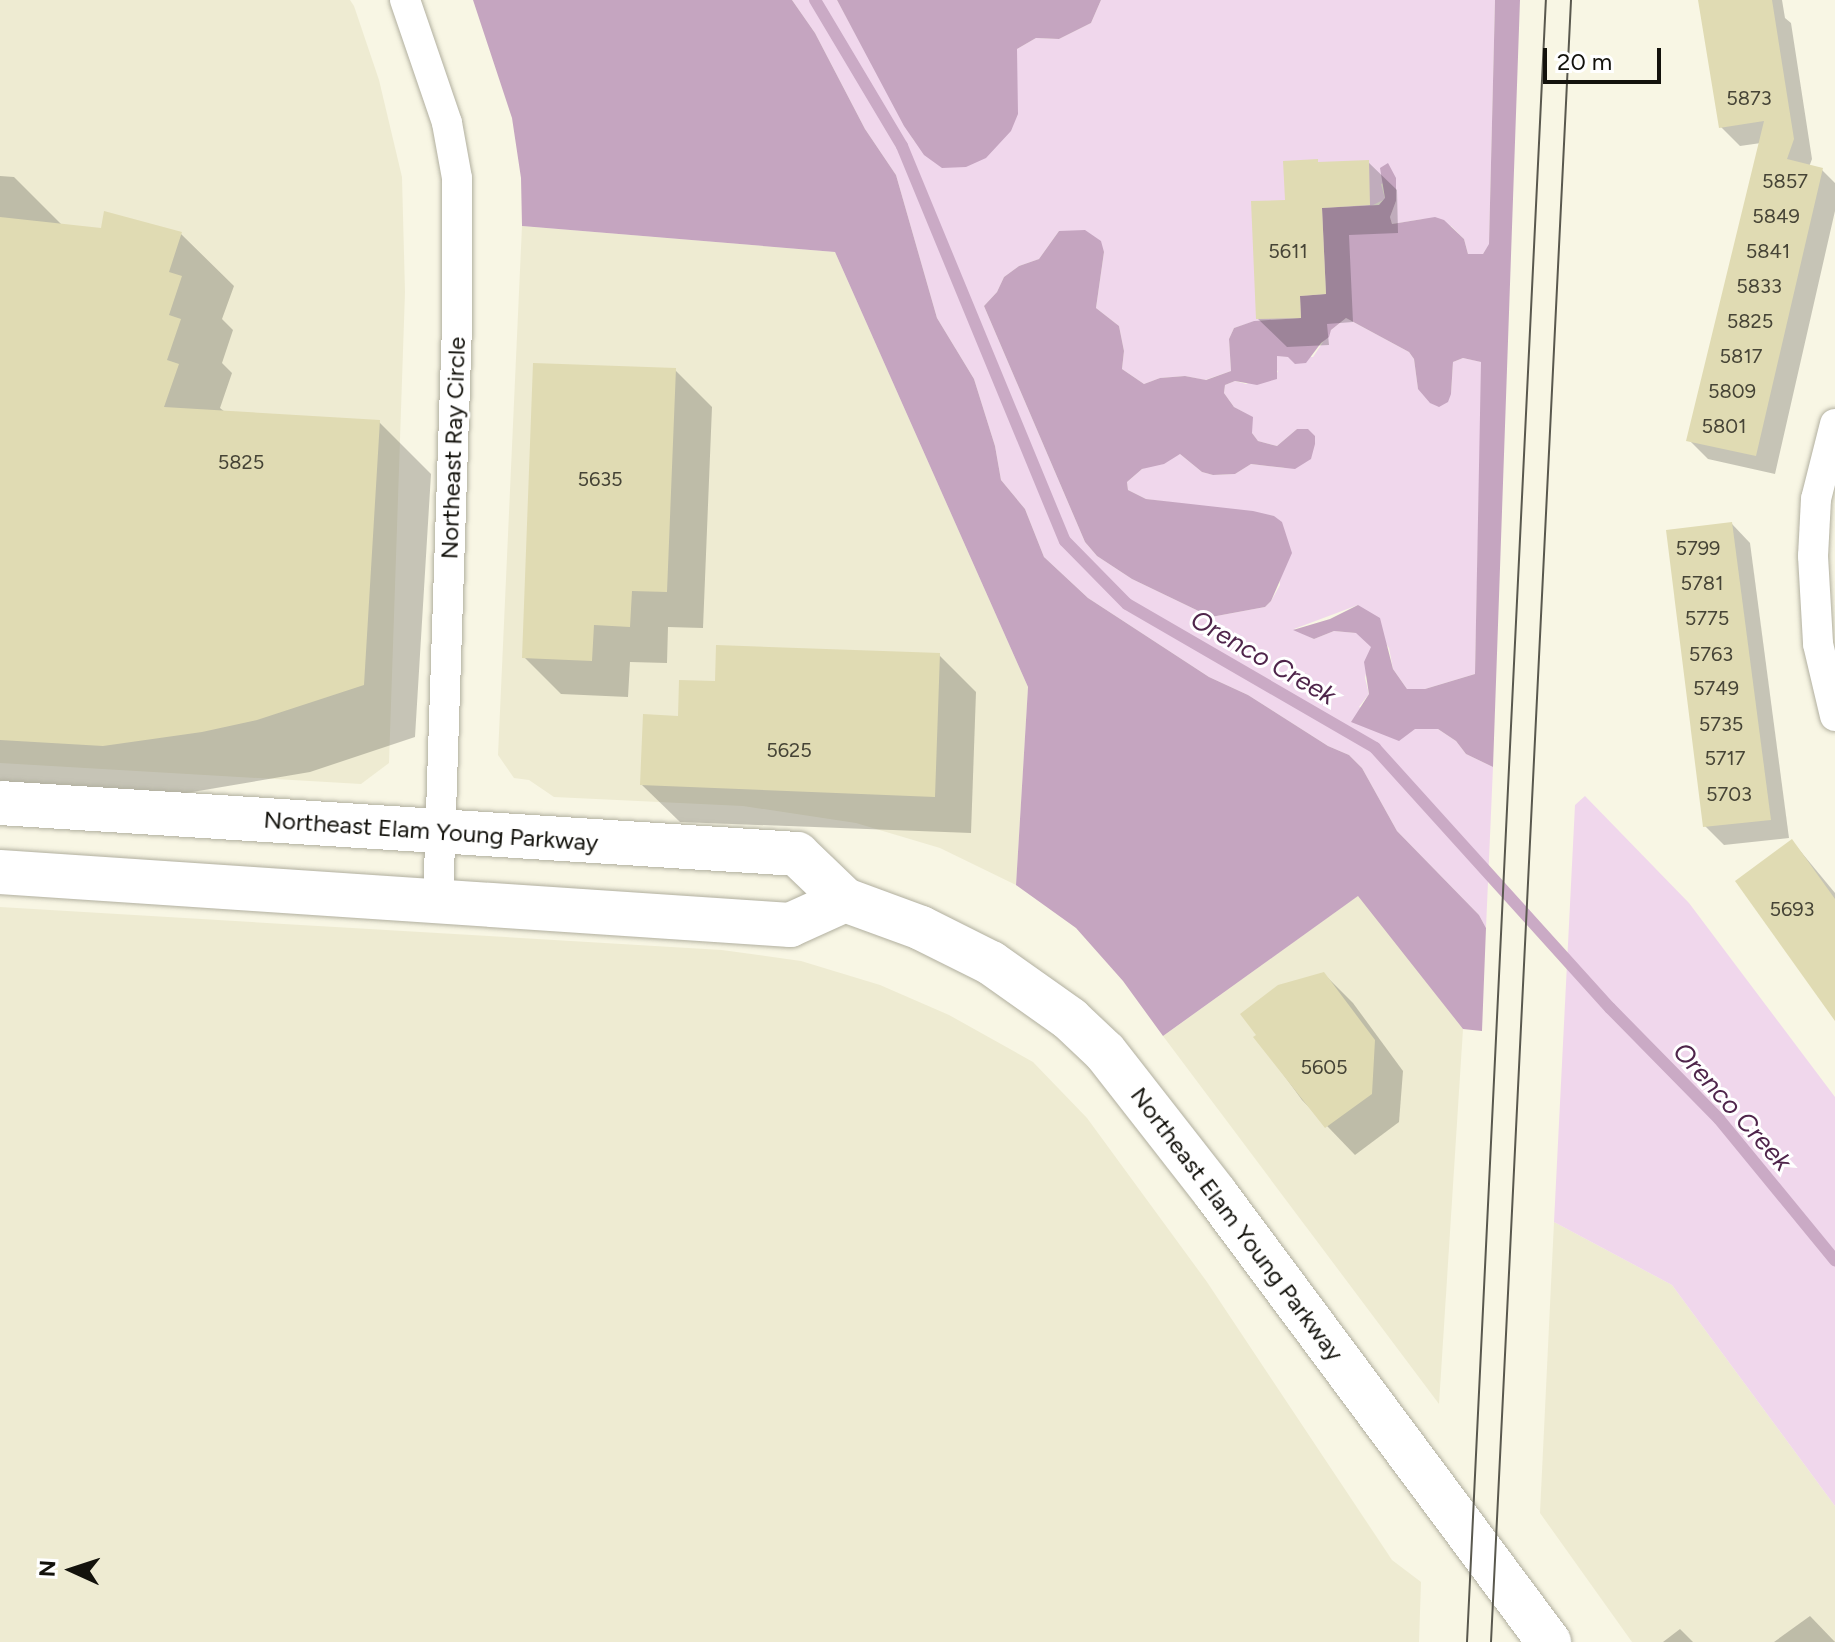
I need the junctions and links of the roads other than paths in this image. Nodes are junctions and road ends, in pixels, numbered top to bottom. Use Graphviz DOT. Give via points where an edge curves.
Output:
graph roads {
  1 [pos="405,0"];
  2 [pos="1835,424"];
  3 [pos="1835,716"];
  4 [pos="0,803"];
  5 [pos="441,832"];
  6 [pos="0,872"];
  7 [pos="845,900"];
  8 [pos="438,903"];
  9 [pos="1549,1642"];
  1 -- 5 [label="street, Northeast Ray Circle" via="447,123 457,178"];
  2 -- 3 [label="street" via="1816,499 1813,556 1818,644"];
  4 -- 5 [label="street, Northeast Elam Young Parkway"];
  5 -- 7 [label="street, Northeast Elam Young Parkway" via="797,854"];
  5 -- 8 [label="street, Northeast Ray Circle"];
  6 -- 8 [label="street"];
  7 -- 8 [label="street" via="790,925"];
  7 -- 9 [label="street, Northeast Elam Young Parkway" via="921,928 991,963 1070,1019 1105,1052"];
}
